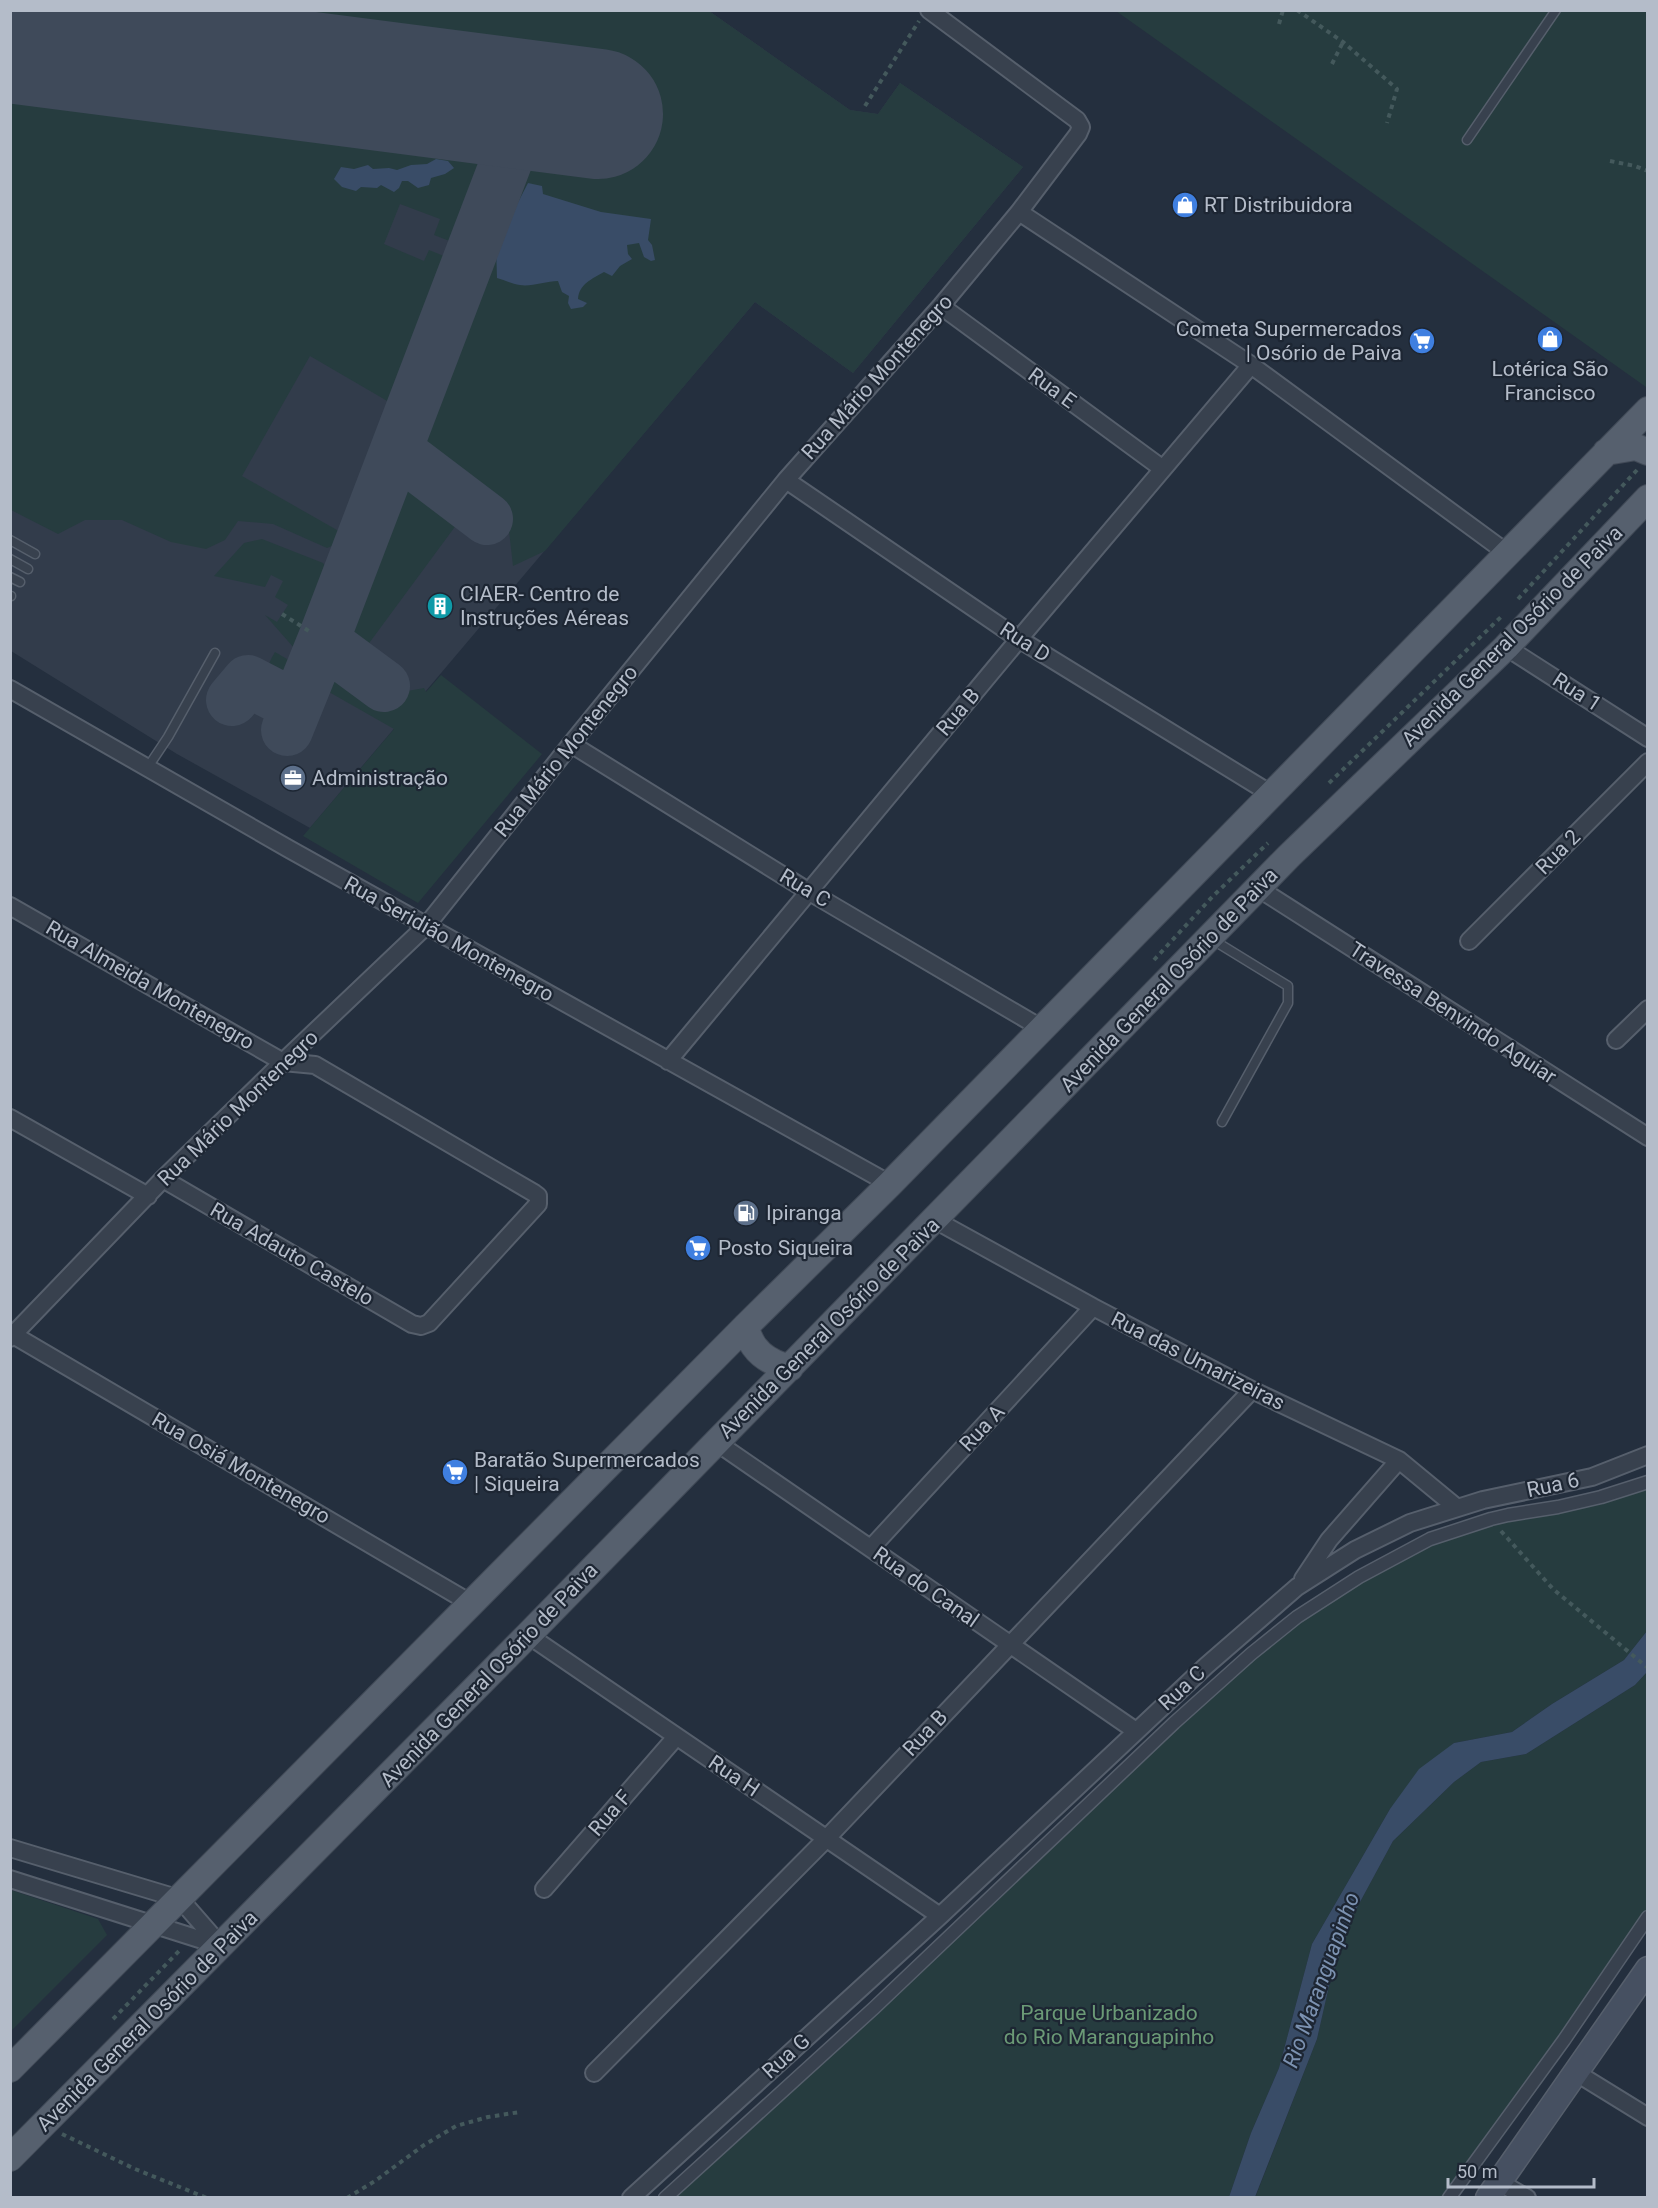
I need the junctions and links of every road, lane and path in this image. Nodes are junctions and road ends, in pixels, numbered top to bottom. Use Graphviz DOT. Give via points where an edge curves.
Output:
graph roads {
  1 [pos="1282,10"];
  2 [pos="1297,10"];
  3 [pos="1556,10"];
  4 [pos="924,15"];
  5 [pos="1279,24"];
  6 [pos="1342,42"];
  7 [pos="1332,64"];
  8 [pos="865,106"];
  9 [pos="1387,123"];
  10 [pos="1467,140"];
  11 [pos="1610,161"];
  12 [pos="1647,171"];
  13 [pos="1019,212"];
  14 [pos="941,306"];
  15 [pos="1251,365"];
  16 [pos="1647,411"];
  17 [pos="1606,452"];
  18 [pos="1647,452"];
  19 [pos="1163,469"];
  20 [pos="786,480"];
  21 [pos="1647,498"];
  22 [pos="10,540"];
  23 [pos="1507,553"];
  24 [pos="35,554"];
  25 [pos="10,559"];
  26 [pos="28,568"];
  27 [pos="10,577"];
  28 [pos="20,582"];
  29 [pos="282,614"];
  30 [pos="312,633"];
  31 [pos="1019,639"];
  32 [pos="1506,646"];
  33 [pos="215,653"];
  34 [pos="10,689"];
  35 [pos="1647,738"];
  36 [pos="571,744"];
  37 [pos="1647,762"];
  38 [pos="148,767"];
  39 [pos="1271,794"];
  40 [pos="1258,888"];
  41 [pos="808,891"];
  42 [pos="10,906"];
  43 [pos="426,926"];
  44 [pos="1210,938"];
  45 [pos="1469,941"];
  46 [pos="1647,1009"];
  47 [pos="1041,1029"];
  48 [pos="1616,1040"];
  49 [pos="668,1061"];
  50 [pos="283,1062"];
  51 [pos="10,1118"];
  52 [pos="1222,1122"];
  53 [pos="1647,1137"];
  54 [pos="163,1179"];
  55 [pos="890,1184"];
  56 [pos="148,1196"];
  57 [pos="935,1220"];
  58 [pos="1093,1307"];
  59 [pos="421,1326"];
  60 [pos="746,1326"];
  61 [pos="12,1335"];
  62 [pos="789,1368"];
  63 [pos="1252,1390"];
  64 [pos="716,1442"];
  65 [pos="1647,1455"];
  66 [pos="1399,1460"];
  67 [pos="1647,1482"];
  68 [pos="1456,1507"];
  69 [pos="1491,1519"];
  70 [pos="871,1548"];
  71 [pos="1297,1587"];
  72 [pos="472,1604"];
  73 [pos="528,1635"];
  74 [pos="1010,1646"];
  75 [pos="1647,1668"];
  76 [pos="1136,1731"];
  77 [pos="676,1737"];
  78 [pos="826,1839"];
  79 [pos="10,1848"];
  80 [pos="10,1879"];
  81 [pos="544,1889"];
  82 [pos="180,1899"];
  83 [pos="940,1916"];
  84 [pos="1647,1917"];
  85 [pos="155,1924"];
  86 [pos="221,1946"];
  87 [pos="1646,1975"];
  88 [pos="10,2069"];
  89 [pos="1575,2072"];
  90 [pos="594,2073"];
  91 [pos="520,2112"];
  92 [pos="1647,2117"];
  93 [pos="43,2125"];
  94 [pos="10,2158"];
  95 [pos="1494,2190"];
  96 [pos="207,2198"];
  97 [pos="347,2198"];
  98 [pos="632,2198"];
  99 [pos="665,2198"];
  100 [pos="1449,2198"];
  101 [pos="1527,2198"];
  1 -- 5 [label="path"];
  2 -- 6 [label="path"];
  3 -- 10 [label="lane"];
  4 -- 8 [label="path"];
  4 -- 13 [label="street, Rua Mário Montenegro" via="1077,120 1081,127"];
  6 -- 7 [label="path"];
  6 -- 9 [label="path" via="1397,88"];
  11 -- 12 [label="path"];
  13 -- 14 [label="street, Rua Mário Montenegro"];
  13 -- 15 [label="street"];
  14 -- 19 [label="street, Rua E"];
  14 -- 20 [label="street, Rua Mário Montenegro"];
  15 -- 19 [label="street, Rua B"];
  15 -- 23 [label="street"];
  16 -- 17 [label="main road"];
  17 -- 18 [label="main road" via="1636,447"];
  17 -- 23 [label="main road"];
  19 -- 31 [label="street, Rua B"];
  20 -- 31 [label="street, Rua D"];
  20 -- 36 [label="street, Rua Mário Montenegro"];
  21 -- 32 [label="main road, Avenida General Osório de Paiva"];
  22 -- 24 [label="lane"];
  23 -- 39 [label="main road"];
  25 -- 26 [label="lane"];
  27 -- 28 [label="lane"];
  29 -- 30 [label="path"];
  31 -- 39 [label="street, Rua D"];
  31 -- 41 [label="street, Rua B"];
  32 -- 35 [label="street, Rua 1"];
  32 -- 40 [label="main road, Avenida General Osório de Paiva"];
  33 -- 38 [label="lane"];
  34 -- 38 [label="street, Rua Seridião Montenegro"];
  36 -- 41 [label="street, Rua C"];
  36 -- 43 [label="street, Rua Mário Montenegro"];
  37 -- 45 [label="street, Rua 2"];
  38 -- 43 [label="street, Rua Seridião Montenegro"];
  39 -- 47 [label="main road"];
  40 -- 44 [label="main road, Avenida General Osório de Paiva"];
  40 -- 53 [label="street, Travessa Benvindo Aguiar"];
  41 -- 47 [label="street, Rua C"];
  41 -- 49 [label="street, Rua B"];
  42 -- 50 [label="street, Rua Almeida Montenegro"];
  43 -- 49 [label="street, Rua Seridião Montenegro"];
  43 -- 50 [label="street, Rua Mário Montenegro"];
  44 -- 52 [label="lane" via="1288,986 1288,1003"];
  44 -- 57 [label="main road, Avenida General Osório de Paiva"];
  46 -- 48 [label="street"];
  47 -- 55 [label="main road"];
  49 -- 55 [label="street, Rua Seridião Montenegro"];
  50 -- 54 [label="street, Rua Mário Montenegro"];
  50 -- 59 [label="street, Rua Almeida Montenegro" via="315,1065 534,1193 538,1200 536,1208 429,1323"];
  51 -- 56 [label="street"];
  54 -- 56 [label="street, Rua Mário Montenegro"];
  54 -- 59 [label="street, Rua Adauto Castelo"];
  55 -- 60 [label="main road"];
  56 -- 61 [label="street, Rua Mário Montenegro"];
  57 -- 58 [label="street, Rua das Umarizeiras"];
  57 -- 62 [label="main road, Avenida General Osório de Paiva"];
  58 -- 63 [label="street, Rua das Umarizeiras"];
  58 -- 70 [label="street, Rua A"];
  60 -- 62 [label="main road" via="756,1350"];
  60 -- 72 [label="main road"];
  61 -- 72 [label="street, Rua Osiá Montenegro"];
  62 -- 64 [label="main road, Avenida General Osório de Paiva"];
  63 -- 66 [label="street, Rua das Umarizeiras"];
  63 -- 74 [label="street, Rua B"];
  64 -- 70 [label="street, Rua do Canal"];
  64 -- 73 [label="main road, Avenida General Osório de Paiva"];
  65 -- 68 [label="street, Rua 6" via="1592,1477"];
  66 -- 68 [label="street, Rua das Umarizeiras"];
  66 -- 71 [label="street" via="1329,1540"];
  67 -- 69 [label="street" via="1580,1503"];
  68 -- 71 [label="street, Rua C" via="1410,1523 1355,1550"];
  69 -- 75 [label="path" via="1553,1589"];
  69 -- 99 [label="street" via="1430,1539 1387,1561 1297,1617 1251,1654"];
  70 -- 74 [label="street, Rua do Canal"];
  71 -- 76 [label="street, Rua C"];
  72 -- 82 [label="main road"];
  73 -- 77 [label="street, Rua H"];
  73 -- 86 [label="main road, Avenida General Osório de Paiva"];
  74 -- 76 [label="street, Rua do Canal"];
  74 -- 78 [label="street, Rua B"];
  76 -- 83 [label="street, Rua C"];
  77 -- 78 [label="street, Rua H"];
  77 -- 81 [label="street, Rua F"];
  78 -- 83 [label="street, Rua H"];
  78 -- 90 [label="street, Rua B"];
  79 -- 82 [label="street"];
  80 -- 85 [label="street"];
  82 -- 85 [label="main road"];
  82 -- 86 [label="street"];
  83 -- 98 [label="street, Rua G"];
  84 -- 100 [label="street"];
  85 -- 86 [label="street"];
  85 -- 88 [label="main road"];
  86 -- 93 [label="main road, Avenida General Osório de Paiva"];
  87 -- 89 [label="main road"];
  89 -- 92 [label="street"];
  89 -- 95 [label="main road"];
  91 -- 97 [label="path" via="456,2126"];
  93 -- 94 [label="main road, Avenida General Osório de Paiva"];
  93 -- 96 [label="path"];
  95 -- 101 [label="street"];
}
